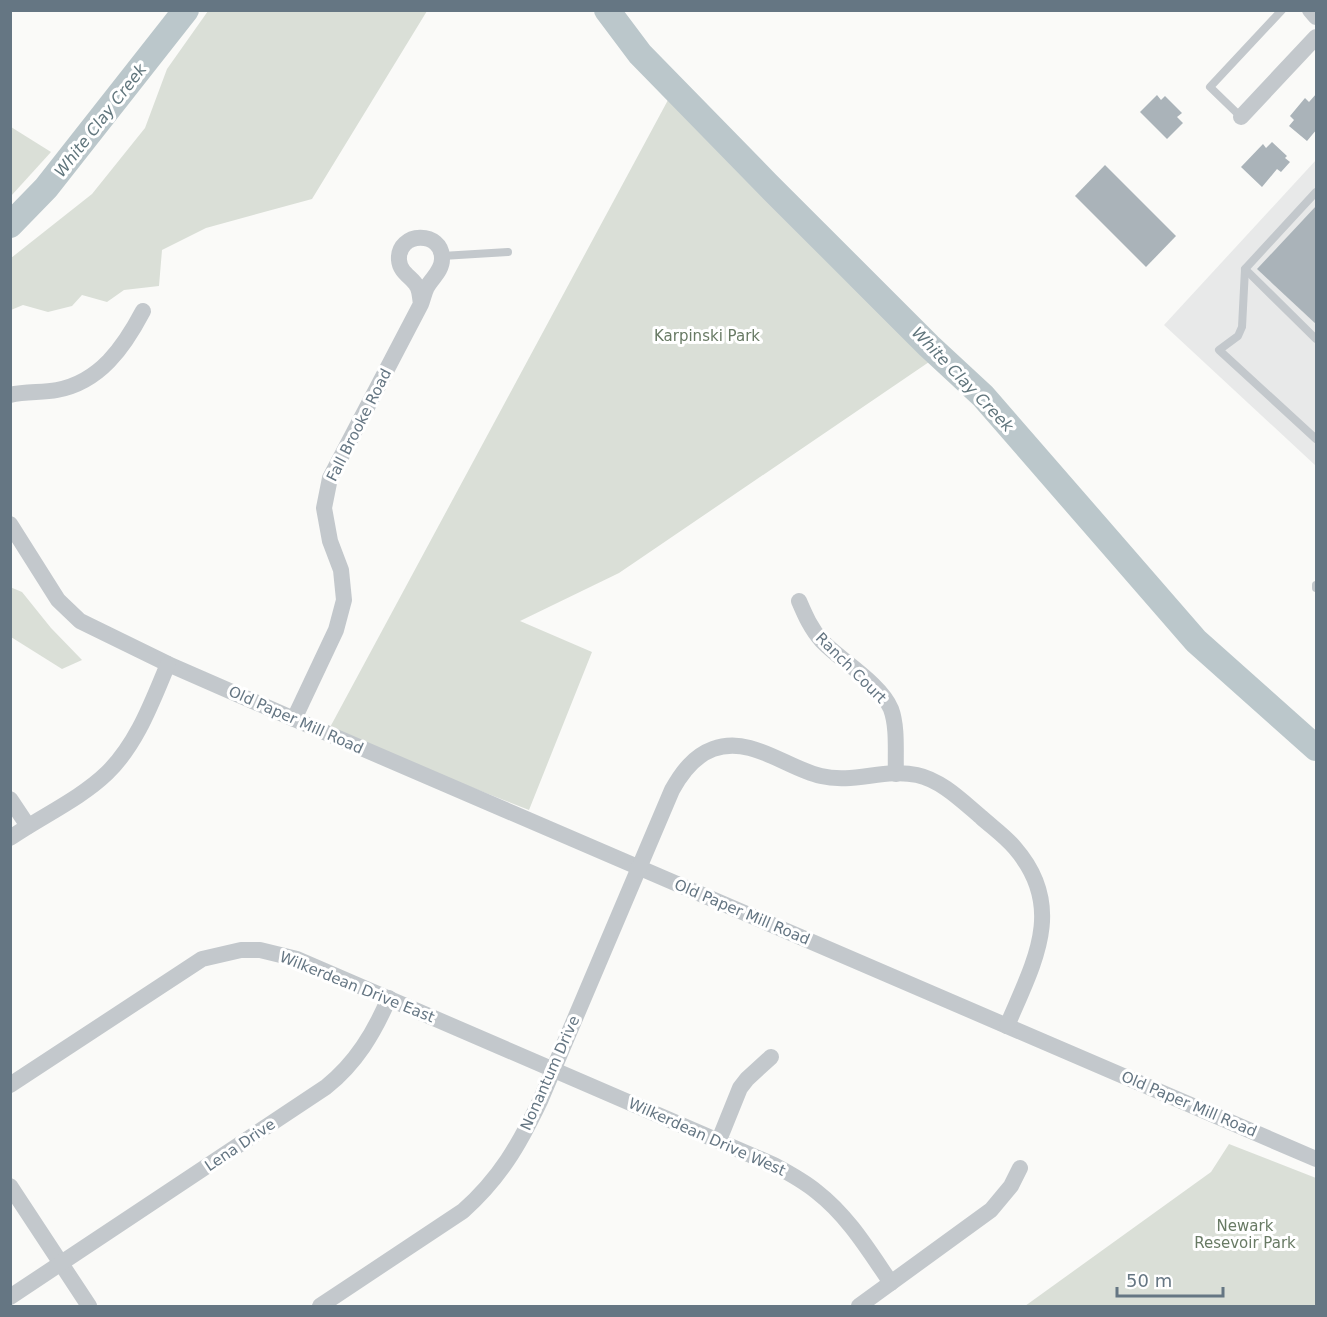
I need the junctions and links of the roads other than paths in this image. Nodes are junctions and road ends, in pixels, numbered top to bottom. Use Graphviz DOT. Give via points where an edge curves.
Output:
graph roads {
  1 [pos="1282,10"];
  2 [pos="1310,10"];
  3 [pos="1317,17"];
  4 [pos="1317,37"];
  5 [pos="1241,117"];
  6 [pos="1317,192"];
  7 [pos="508,252"];
  8 [pos="442,256"];
  9 [pos="1245,269"];
  10 [pos="421,304"];
  11 [pos="143,311"];
  12 [pos="1317,339"];
  13 [pos="10,395"];
  14 [pos="1317,439"];
  15 [pos="10,524"];
  16 [pos="799,601"];
  17 [pos="168,664"];
  18 [pos="294,719"];
  19 [pos="896,774"];
  20 [pos="10,799"];
  21 [pos="28,826"];
  22 [pos="10,838"];
  23 [pos="639,868"];
  24 [pos="390,998"];
  25 [pos="1007,1026"];
  26 [pos="771,1058"];
  27 [pos="553,1069"];
  28 [pos="10,1085"];
  29 [pos="719,1140"];
  30 [pos="1317,1158"];
  31 [pos="1020,1168"];
  32 [pos="10,1186"];
  33 [pos="61,1264"];
  34 [pos="891,1282"];
  35 [pos="10,1297"];
  36 [pos="89,1306"];
  37 [pos="320,1306"];
  38 [pos="859,1306"];
  1 -- 5 [label="lane" via="1210,87"];
  2 -- 3 [label="street"];
  4 -- 5 [label="street"];
  6 -- 9 [label="lane"];
  7 -- 8 [label="lane"];
  8 -- 10 [label="street, Fall Brooke Road"];
  8 -- 10 [label="street" via="438,246 425,238 414,238 402,249 401,267 417,286"];
  9 -- 12 [label="lane"];
  9 -- 14 [label="lane" via="1242,327 1238,336 1219,350"];
  10 -- 18 [label="street, Fall Brooke Road" via="330,478 324,508 341,570 344,600 336,630"];
  11 -- 13 [label="street" via="121,348 92,376 57,390"];
  15 -- 17 [label="street, Old Paper Mill Road" via="47,585 68,611 80,621"];
  16 -- 19 [label="street, Ranch Court" via="822,640 875,688 891,709"];
  17 -- 18 [label="street, Old Paper Mill Road"];
  17 -- 21 [label="street" via="147,713 121,757 86,789"];
  18 -- 23 [label="street, Old Paper Mill Road"];
  19 -- 23 [label="street, Nonantum Drive" via="850,779 822,777 746,747 714,749 688,766 672,790"];
  19 -- 25 [label="street" via="916,775 946,789 1014,847 1032,875 1042,908 1041,940"];
  20 -- 21 [label="street"];
  21 -- 22 [label="street"];
  23 -- 25 [label="street, Old Paper Mill Road"];
  23 -- 27 [label="street, Nonantum Drive"];
  24 -- 27 [label="street, Wilkerdean Drive East"];
  24 -- 28 [label="street, Wilkerdean Drive East" via="278,953 221,953 186,969"];
  24 -- 33 [label="street, Lena Drive" via="360,1054 338,1078"];
  25 -- 30 [label="street, Old Paper Mill Road"];
  26 -- 29 [label="street" via="740,1088"];
  27 -- 29 [label="street, Wilkerdean Drive West"];
  27 -- 37 [label="street, Nonantum Drive" via="506,1166 478,1197 444,1225"];
  29 -- 34 [label="street, Wilkerdean Drive West" via="774,1165 818,1193 854,1231"];
  31 -- 34 [label="street" via="991,1210"];
  32 -- 33 [label="street"];
  33 -- 35 [label="street, Lena Drive"];
  33 -- 36 [label="street"];
  34 -- 38 [label="street"];
}
